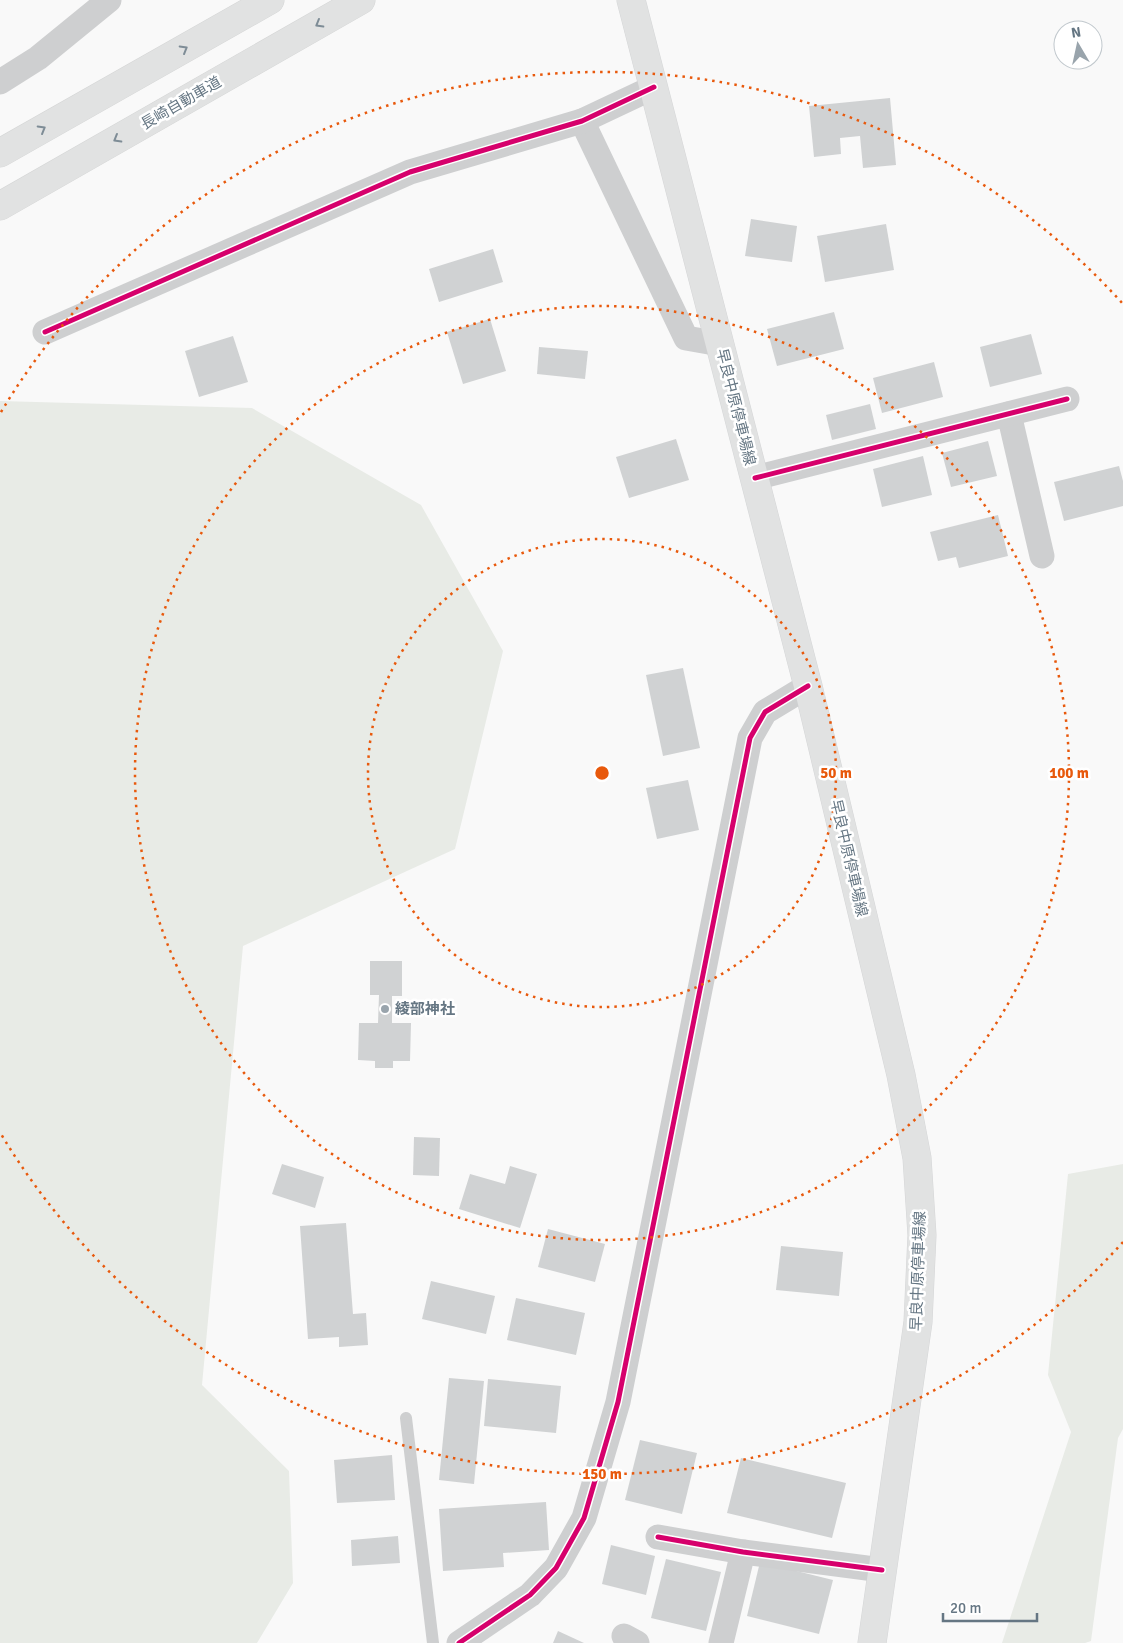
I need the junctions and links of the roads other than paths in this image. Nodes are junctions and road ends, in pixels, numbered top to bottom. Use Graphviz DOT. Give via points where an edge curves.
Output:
graph roads {
  1 [pos="109,0"];
  2 [pos="270,0"];
  3 [pos="361,0"];
  4 [pos="631,0"];
  5 [pos="0,82"];
  6 [pos="654,87"];
  7 [pos="582,121"];
  8 [pos="0,153"];
  9 [pos="0,206"];
  10 [pos="45,332"];
  11 [pos="720,344"];
  12 [pos="1067,399"];
  13 [pos="1009,414"];
  14 [pos="754,478"];
  15 [pos="1042,556"];
  16 [pos="808,686"];
  17 [pos="406,1418"];
  18 [pos="658,1537"];
  19 [pos="743,1552"];
  20 [pos="882,1570"];
  21 [pos="433,1643"];
  22 [pos="459,1643"];
  23 [pos="721,1643"];
  24 [pos="872,1643"];
  1 -- 5 [label="street" via="38,58"];
  8 -- 2 [label="main road, one-way"];
  3 -- 9 [label="main road, 長崎自動車道, one-way"];
  4 -- 6 [label="main road, 早良中原停車場線"];
  6 -- 7 [label="street"];
  6 -- 11 [label="main road, 早良中原停車場線"];
  7 -- 10 [label="street" via="410,172"];
  7 -- 11 [label="street" via="686,338"];
  11 -- 14 [label="main road, 早良中原停車場線"];
  12 -- 13 [label="street"];
  13 -- 14 [label="street"];
  13 -- 15 [label="street"];
  14 -- 16 [label="main road, 早良中原停車場線"];
  16 -- 20 [label="main road, 早良中原停車場線" via="901,1076 917,1158 922,1235 918,1322"];
  16 -- 22 [label="street" via="766,712 750,738 618,1402 584,1518 556,1568 530,1594"];
  17 -- 21 [label="lane"];
  18 -- 19 [label="street"];
  19 -- 20 [label="street"];
  19 -- 23 [label="street"];
  20 -- 24 [label="main road, 早良中原停車場線"];
}
